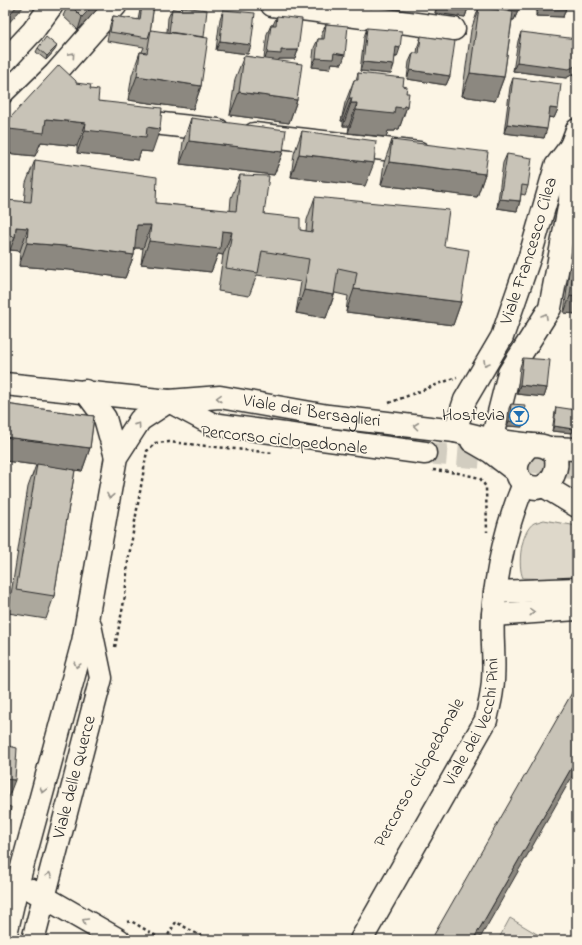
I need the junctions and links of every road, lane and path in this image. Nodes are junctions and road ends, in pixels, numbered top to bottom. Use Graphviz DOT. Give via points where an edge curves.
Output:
graph roads {
  1 [pos="52,5"];
  2 [pos="116,5"];
  3 [pos="272,5"];
  4 [pos="454,29"];
  5 [pos="5,61"];
  6 [pos="55,74"];
  7 [pos="74,88"];
  8 [pos="114,112"];
  9 [pos="5,123"];
  10 [pos="574,138"];
  11 [pos="436,155"];
  12 [pos="502,337"];
  13 [pos="530,343"];
  14 [pos="5,384"];
  15 [pos="85,391"];
  16 [pos="169,401"];
  17 [pos="455,431"];
  18 [pos="492,440"];
  19 [pos="540,446"];
  20 [pos="577,448"];
  21 [pos="278,454"];
  22 [pos="116,457"];
  23 [pos="426,461"];
  24 [pos="528,481"];
  25 [pos="577,506"];
  26 [pos="486,534"];
  27 [pos="577,590"];
  28 [pos="495,592"];
  29 [pos="577,609"];
  30 [pos="88,614"];
  31 [pos="493,615"];
  32 [pos="114,650"];
  33 [pos="18,882"];
  34 [pos="44,896"];
  35 [pos="120,930"];
  36 [pos="5,938"];
  37 [pos="33,940"];
  38 [pos="164,940"];
  39 [pos="208,940"];
  40 [pos="361,940"];
  1 -- 5 [label="street" via="34,31"];
  6 -- 2 [label="street, one-way"];
  3 -- 4 [label="street"];
  6 -- 7 [label="street"];
  6 -- 9 [label="street"];
  8 -- 11 [label="street" via="144,122"];
  10 -- 12 [label="street, Viale Francesco Cilea" via="556,166 530,256"];
  13 -- 10 [label="street, Viale Francesco Cilea, one-way" via="550,308 561,258 570,202"];
  12 -- 13 [label="street, Viale Francesco Cilea"];
  12 -- 17 [label="street, Viale Francesco Cilea, one-way" via="464,400"];
  13 -- 18 [label="street, Viale Francesco Cilea" via="509,373"];
  14 -- 15 [label="street, Viale dei Bersaglieri"];
  15 -- 16 [label="street, Viale dei Bersaglieri"];
  15 -- 22 [label="street, Viale delle Querce" via="105,418"];
  17 -- 16 [label="street, Viale dei Bersaglieri, one-way" via="328,416 220,397"];
  22 -- 16 [label="street, Viale delle Querce, one-way" via="140,420"];
  16 -- 23 [label="street, Viale dei Bersaglieri" via="212,424"];
  17 -- 18 [label="street, Viale dei Bersaglieri"];
  17 -- 24 [label="street" via="491,452"];
  18 -- 19 [label="street, Viale dei Bersaglieri"];
  19 -- 20 [label="street, Viale dei Bersaglieri"];
  19 -- 24 [label="street" via="523,451 518,460"];
  19 -- 24 [label="street" via="555,454 557,466 552,480"];
  21 -- 32 [label="path, Percorso ciclopedonale" via="169,442 155,443 147,451 128,562 125,596"];
  22 -- 30 [label="street, Viale delle Querce, one-way"];
  23 -- 26 [label="path" via="480,478 486,487"];
  24 -- 25 [label="street"];
  24 -- 28 [label="street, Viale dei Vecchi Pini" via="516,504 508,528"];
  27 -- 28 [label="street"];
  28 -- 31 [label="street, Viale dei Vecchi Pini"];
  31 -- 29 [label="street, one-way"];
  30 -- 33 [label="street, Viale delle Querce, one-way" via="83,642"];
  34 -- 30 [label="street, Viale delle Querce, one-way" via="101,678"];
  31 -- 40 [label="street, Viale dei Vecchi Pini" via="492,689 486,720"];
  33 -- 34 [label="street"];
  33 -- 36 [label="street, Viale delle Querce"];
  35 -- 34 [label="street, one-way"];
  34 -- 37 [label="street, Viale delle Querce"];
  35 -- 38 [label="path" via="131,921"];
  38 -- 39 [label="path" via="176,922"];
}
